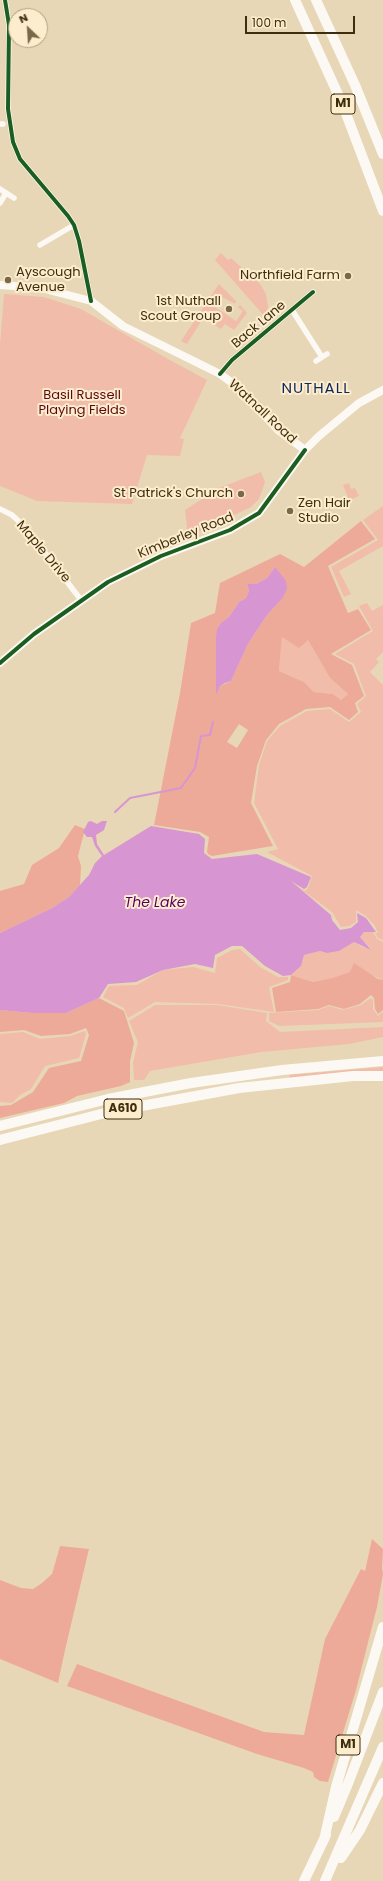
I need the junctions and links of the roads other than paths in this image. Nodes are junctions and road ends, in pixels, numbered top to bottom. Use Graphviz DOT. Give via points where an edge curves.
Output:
graph roads {
  1 [pos="4,0"];
  2 [pos="295,0"];
  3 [pos="316,0"];
  4 [pos="383,154"];
  5 [pos="0,189"];
  6 [pos="6,193"];
  7 [pos="14,198"];
  8 [pos="0,203"];
  9 [pos="383,211"];
  10 [pos="74,226"];
  11 [pos="40,245"];
  12 [pos="0,285"];
  13 [pos="313,292"];
  14 [pos="91,301"];
  15 [pos="292,310"];
  16 [pos="316,361"];
  17 [pos="220,374"];
  18 [pos="383,390"];
  19 [pos="305,450"];
  20 [pos="0,509"];
  21 [pos="81,600"];
  22 [pos="0,663"];
  23 [pos="383,1061"];
  24 [pos="383,1076"];
  25 [pos="0,1126"];
  26 [pos="0,1140"];
  27 [pos="383,1627"];
  28 [pos="383,1692"];
  29 [pos="383,1747"];
  30 [pos="383,1783"];
  31 [pos="324,1840"];
  32 [pos="327,1878"];
  33 [pos="304,1881"];
  1 -- 10 [label="street" via="9,25 8,109 13,142 20,159"];
  2 -- 9 [label="highway, M1" via="342,103"];
  3 -- 4 [label="highway, M1"];
  5 -- 6 [label="street"];
  6 -- 7 [label="street"];
  6 -- 8 [label="street"];
  10 -- 11 [label="street"];
  10 -- 14 [label="street"];
  12 -- 14 [label="main road, Watnall Road" via="41,288"];
  13 -- 15 [label="street, Back Lane"];
  14 -- 17 [label="main road, Watnall Road" via="124,326"];
  15 -- 16 [label="street" via="325,356"];
  15 -- 17 [label="street, Back Lane" via="232,360"];
  17 -- 19 [label="main road, Watnall Road" via="239,388 290,441"];
  18 -- 19 [label="main road, Kimberley Road" via="353,407"];
  19 -- 21 [label="main road, Kimberley Road" via="265,506 247,521 203,542 133,569"];
  20 -- 21 [label="street, Maple Drive" via="12,515 26,528"];
  21 -- 22 [label="main road, Kimberley Road" via="34,634"];
  23 -- 25 [label="highway, A610" via="282,1070 191,1083 108,1099"];
  24 -- 26 [label="highway, A610" via="346,1076 224,1091 108,1112"];
  27 -- 31 [label="highway, M1" via="336,1788"];
  28 -- 31 [label="highway, M1"];
  29 -- 32 [label="highway, M1"];
  30 -- 32 [label="highway" via="360,1830"];
  31 -- 33 [label="highway, M1"];
}
